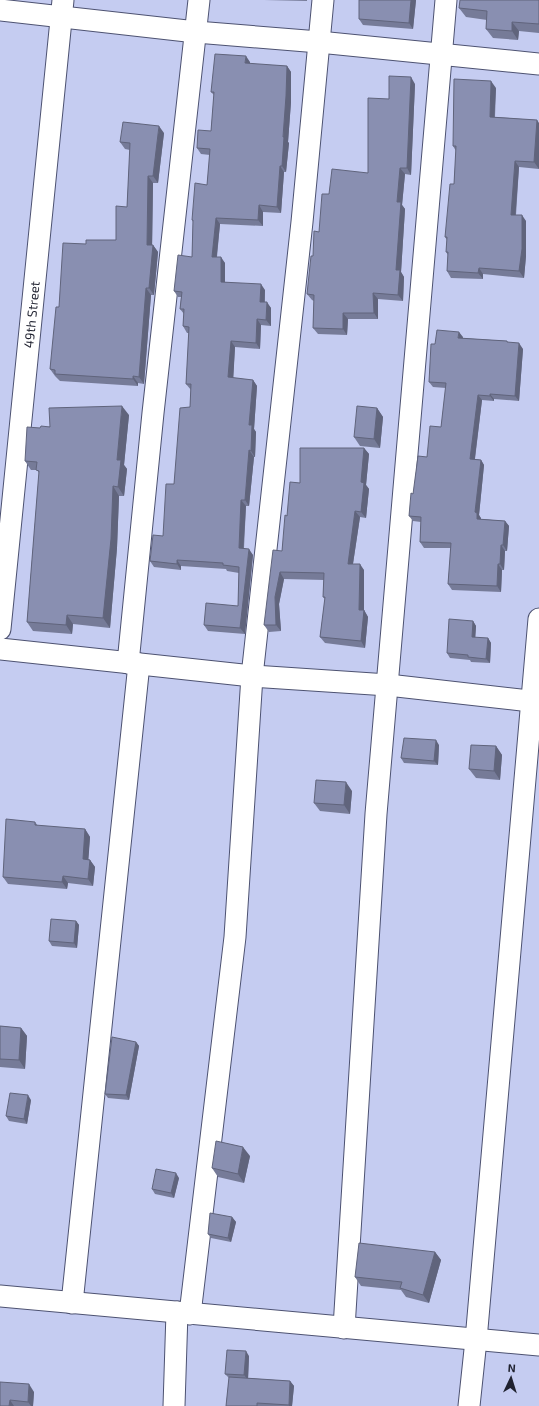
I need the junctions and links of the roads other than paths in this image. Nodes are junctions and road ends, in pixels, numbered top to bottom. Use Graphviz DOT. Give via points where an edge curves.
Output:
graph roads {
  1 [pos="199,0"];
  2 [pos="323,0"];
  3 [pos="446,0"];
  4 [pos="63,9"];
  5 [pos="0,10"];
  6 [pos="196,32"];
  7 [pos="319,42"];
  8 [pos="440,54"];
  9 [pos="539,64"];
  10 [pos="539,619"];
  11 [pos="0,629"];
  12 [pos="0,649"];
  13 [pos="133,663"];
  14 [pos="252,676"];
  15 [pos="388,685"];
  16 [pos="535,702"];
  17 [pos="0,1296"];
  18 [pos="72,1303"];
  19 [pos="183,1313"];
  20 [pos="344,1328"];
  21 [pos="476,1340"];
  22 [pos="539,1345"];
  23 [pos="174,1406"];
  24 [pos="469,1406"];
  1 -- 6 [label="street"];
  2 -- 7 [label="street"];
  3 -- 8 [label="street"];
  4 -- 5 [label="street"];
  4 -- 6 [label="street"];
  4 -- 11 [label="street, 49th Street"];
  6 -- 7 [label="street"];
  6 -- 13 [label="street" via="153,413"];
  7 -- 8 [label="street"];
  7 -- 14 [label="street" via="302,230"];
  8 -- 9 [label="street"];
  8 -- 15 [label="street"];
  10 -- 16 [label="street"];
  12 -- 13 [label="street"];
  13 -- 14 [label="street"];
  13 -- 18 [label="street"];
  14 -- 15 [label="street"];
  14 -- 19 [label="street" via="235,937"];
  15 -- 16 [label="street"];
  15 -- 20 [label="street" via="376,814"];
  16 -- 21 [label="street"];
  17 -- 18 [label="street"];
  18 -- 19 [label="street"];
  19 -- 20 [label="street"];
  19 -- 23 [label="street"];
  20 -- 21 [label="street"];
  21 -- 22 [label="street"];
  21 -- 24 [label="street"];
}
